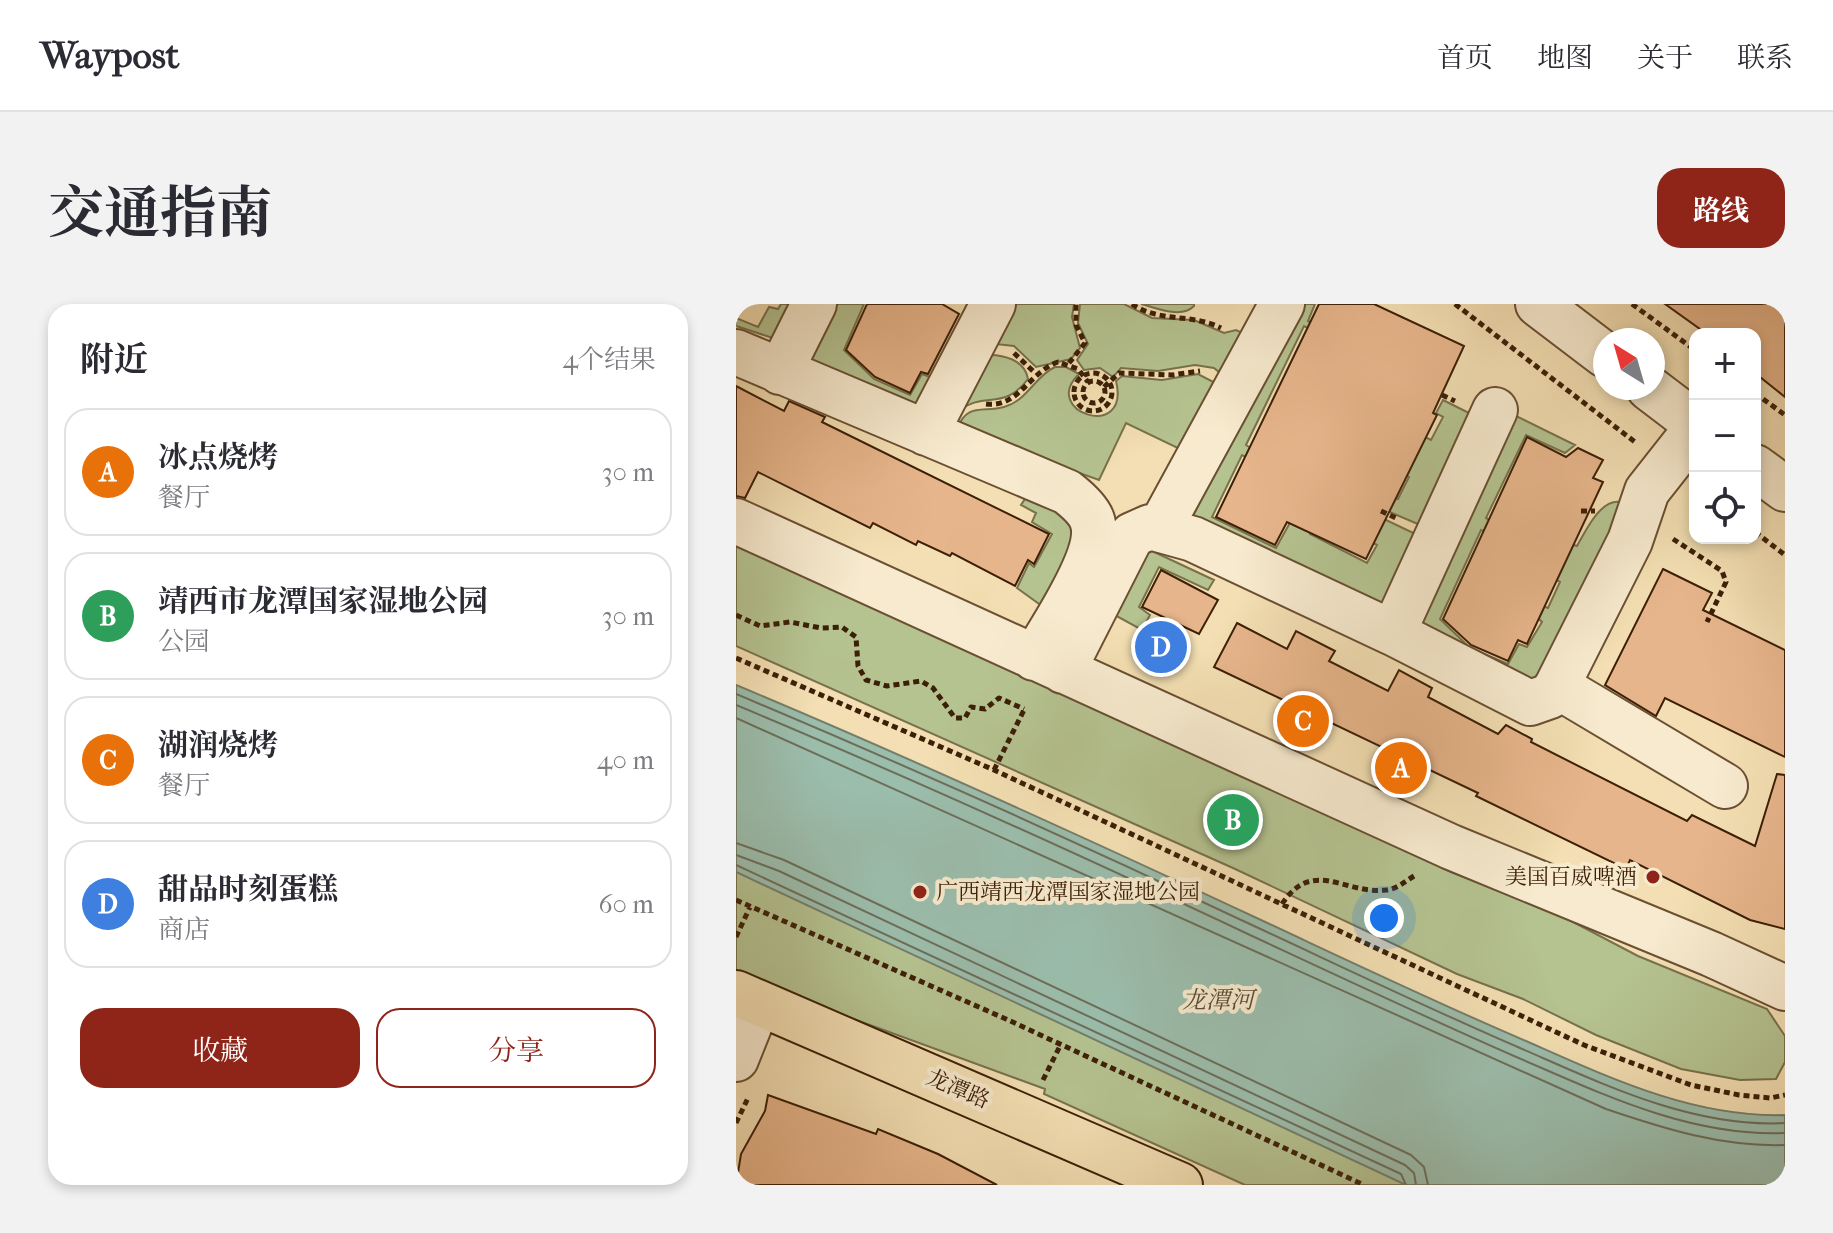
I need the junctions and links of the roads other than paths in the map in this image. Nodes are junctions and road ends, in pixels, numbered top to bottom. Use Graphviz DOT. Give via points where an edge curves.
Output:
graph roads {
  1 [pos="814,304"];
  2 [pos="993,304"];
  3 [pos="1538,304"];
  4 [pos="1272,321"];
  5 [pos="1593,346"];
  6 [pos="736,352"];
  7 [pos="780,372"];
  8 [pos="1665,400"];
  9 [pos="1495,410"];
  10 [pos="1689,418"];
  11 [pos="1689,437"];
  12 [pos="935,438"];
  13 [pos="1761,471"];
  14 [pos="1785,489"];
  15 [pos="1092,518"];
  16 [pos="736,521"];
  17 [pos="1146,531"];
  18 [pos="1393,633"];
  19 [pos="1048,664"];
  20 [pos="1557,686"];
  21 [pos="1725,786"];
  22 [pos="1785,988"];
  23 [pos="741,1008"];
  24 [pos="736,1059"];
  25 [pos="1133,1185"];
  26 [pos="1180,1185"];
  1 -- 7 [label="street"];
  2 -- 12 [label="street"];
  3 -- 5 [label="street"];
  4 -- 17 [label="street"];
  6 -- 7 [label="street"];
  7 -- 12 [label="street"];
  8 -- 10 [label="street"];
  9 -- 18 [label="street"];
  11 -- 20 [label="street" via="1647,491 1630,541"];
  12 -- 15 [label="street" via="1067,492"];
  13 -- 14 [label="street"];
  15 -- 17 [label="street"];
  15 -- 19 [label="street" via="1091,550"];
  16 -- 19 [label="street"];
  17 -- 18 [label="street" via="1193,539"];
  17 -- 19 [label="street"];
  18 -- 20 [label="street" via="1530,703 1550,696"];
  19 -- 22 [label="street" via="1451,847"];
  20 -- 21 [label="street"];
  23 -- 24 [label="street"];
  23 -- 25 [label="main road, 龙潭路"];
  23 -- 26 [label="main road, 龙潭路"];
}
